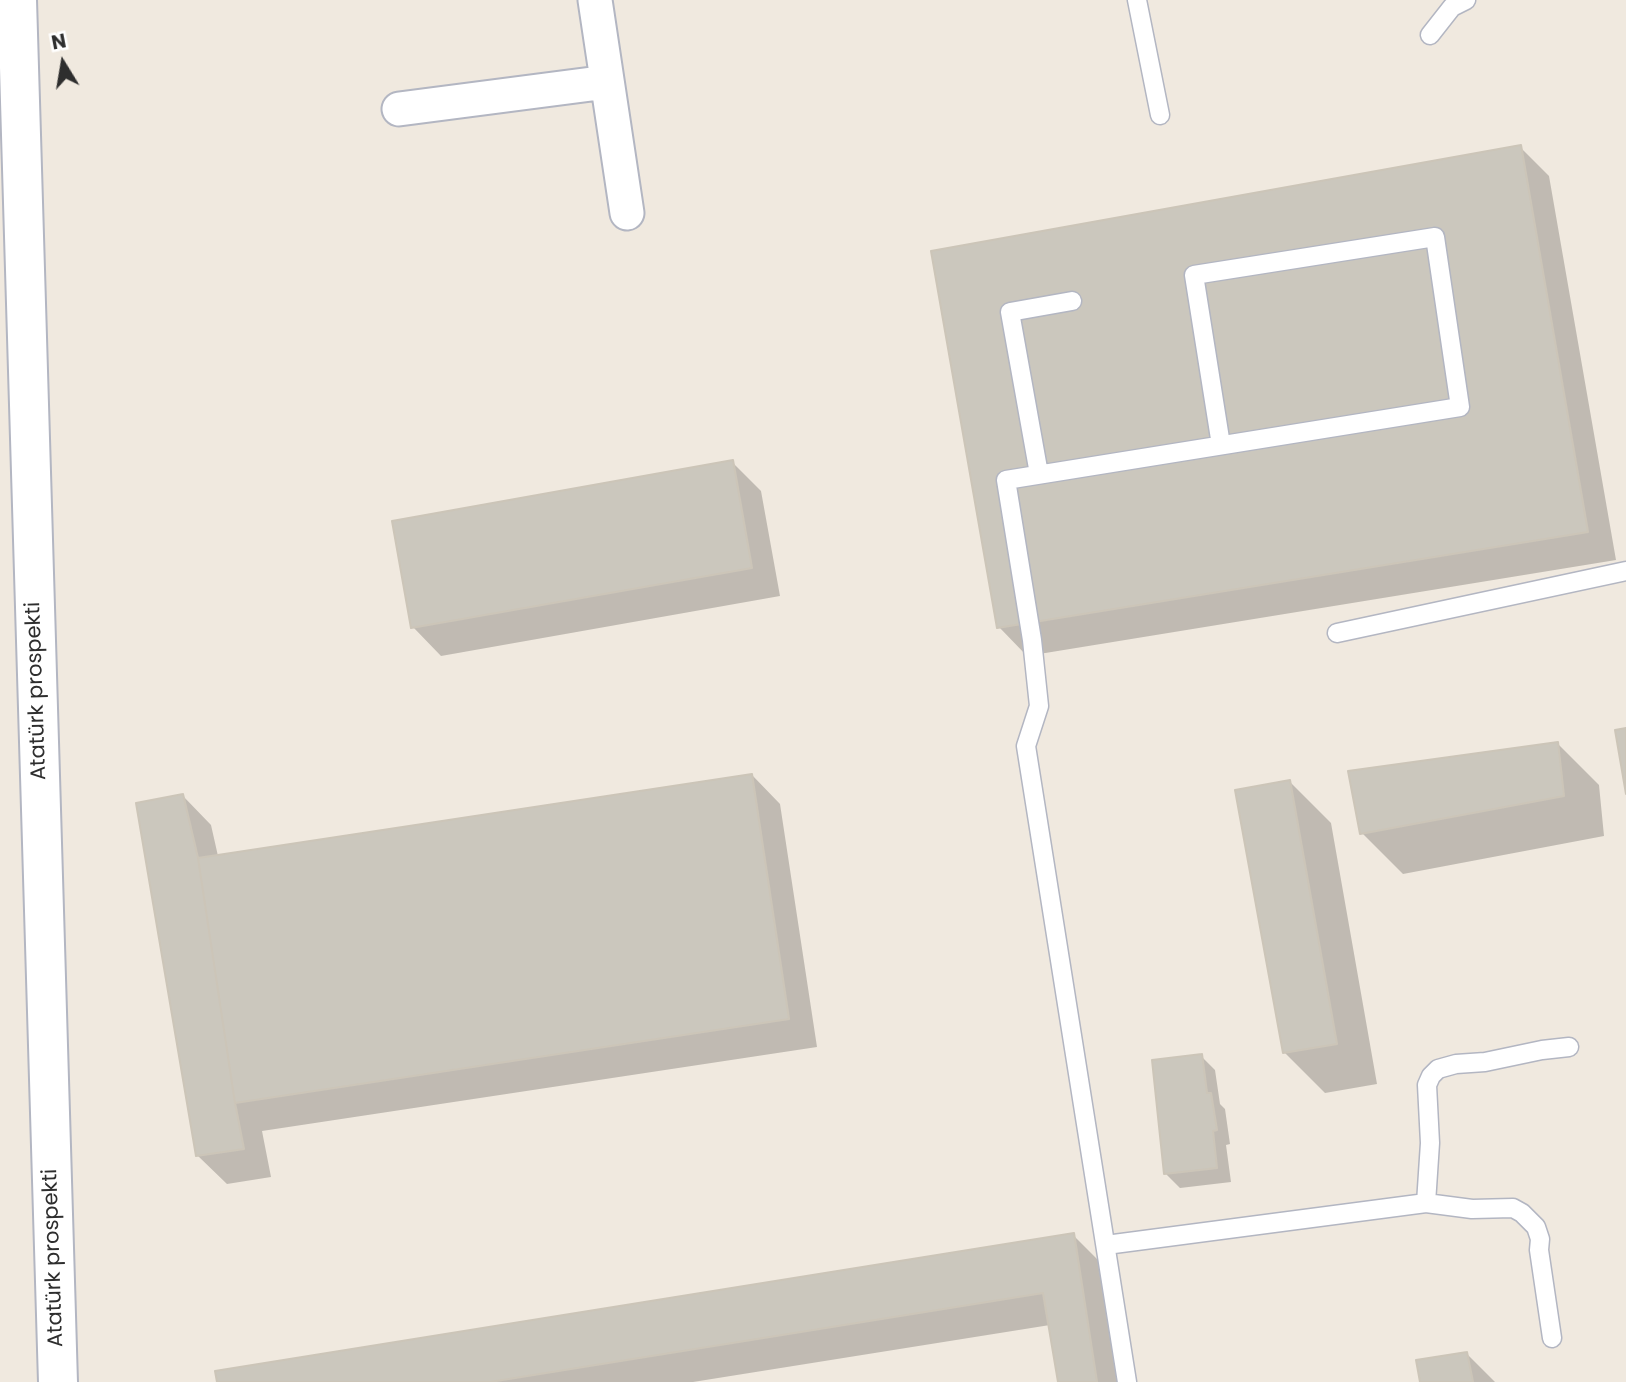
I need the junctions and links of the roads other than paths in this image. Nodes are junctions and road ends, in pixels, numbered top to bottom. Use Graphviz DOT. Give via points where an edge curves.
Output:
graph roads {
  1 [pos="17,0"];
  2 [pos="595,0"];
  3 [pos="1137,0"];
  4 [pos="1466,0"];
  5 [pos="1430,35"];
  6 [pos="607,82"];
  7 [pos="399,109"];
  8 [pos="1160,115"];
  9 [pos="627,213"];
  10 [pos="1072,302"];
  11 [pos="1221,446"];
  12 [pos="1039,474"];
  13 [pos="1626,571"];
  14 [pos="1336,633"];
  15 [pos="1569,1047"];
  16 [pos="1426,1203"];
  17 [pos="1106,1245"];
  18 [pos="1552,1338"];
  19 [pos="58,1382"];
  20 [pos="1128,1382"];
  1 -- 19 [label="main road, Atatürk prospekti"];
  2 -- 6 [label="street"];
  3 -- 8 [label="lane"];
  4 -- 5 [label="lane" via="1452,7"];
  6 -- 7 [label="street"];
  6 -- 9 [label="street"];
  10 -- 12 [label="lane" via="1010,312"];
  11 -- 11 [label="lane" via="1460,407 1435,237 1194,275"];
  11 -- 12 [label="lane"];
  12 -- 17 [label="lane" via="1006,480 1040,706 1026,746"];
  13 -- 14 [label="lane"];
  15 -- 16 [label="lane" via="1456,1065 1438,1069 1431,1076 1427,1085"];
  16 -- 17 [label="lane"];
  16 -- 18 [label="lane" via="1513,1208 1529,1219 1540,1239"];
  17 -- 20 [label="lane"];
}
